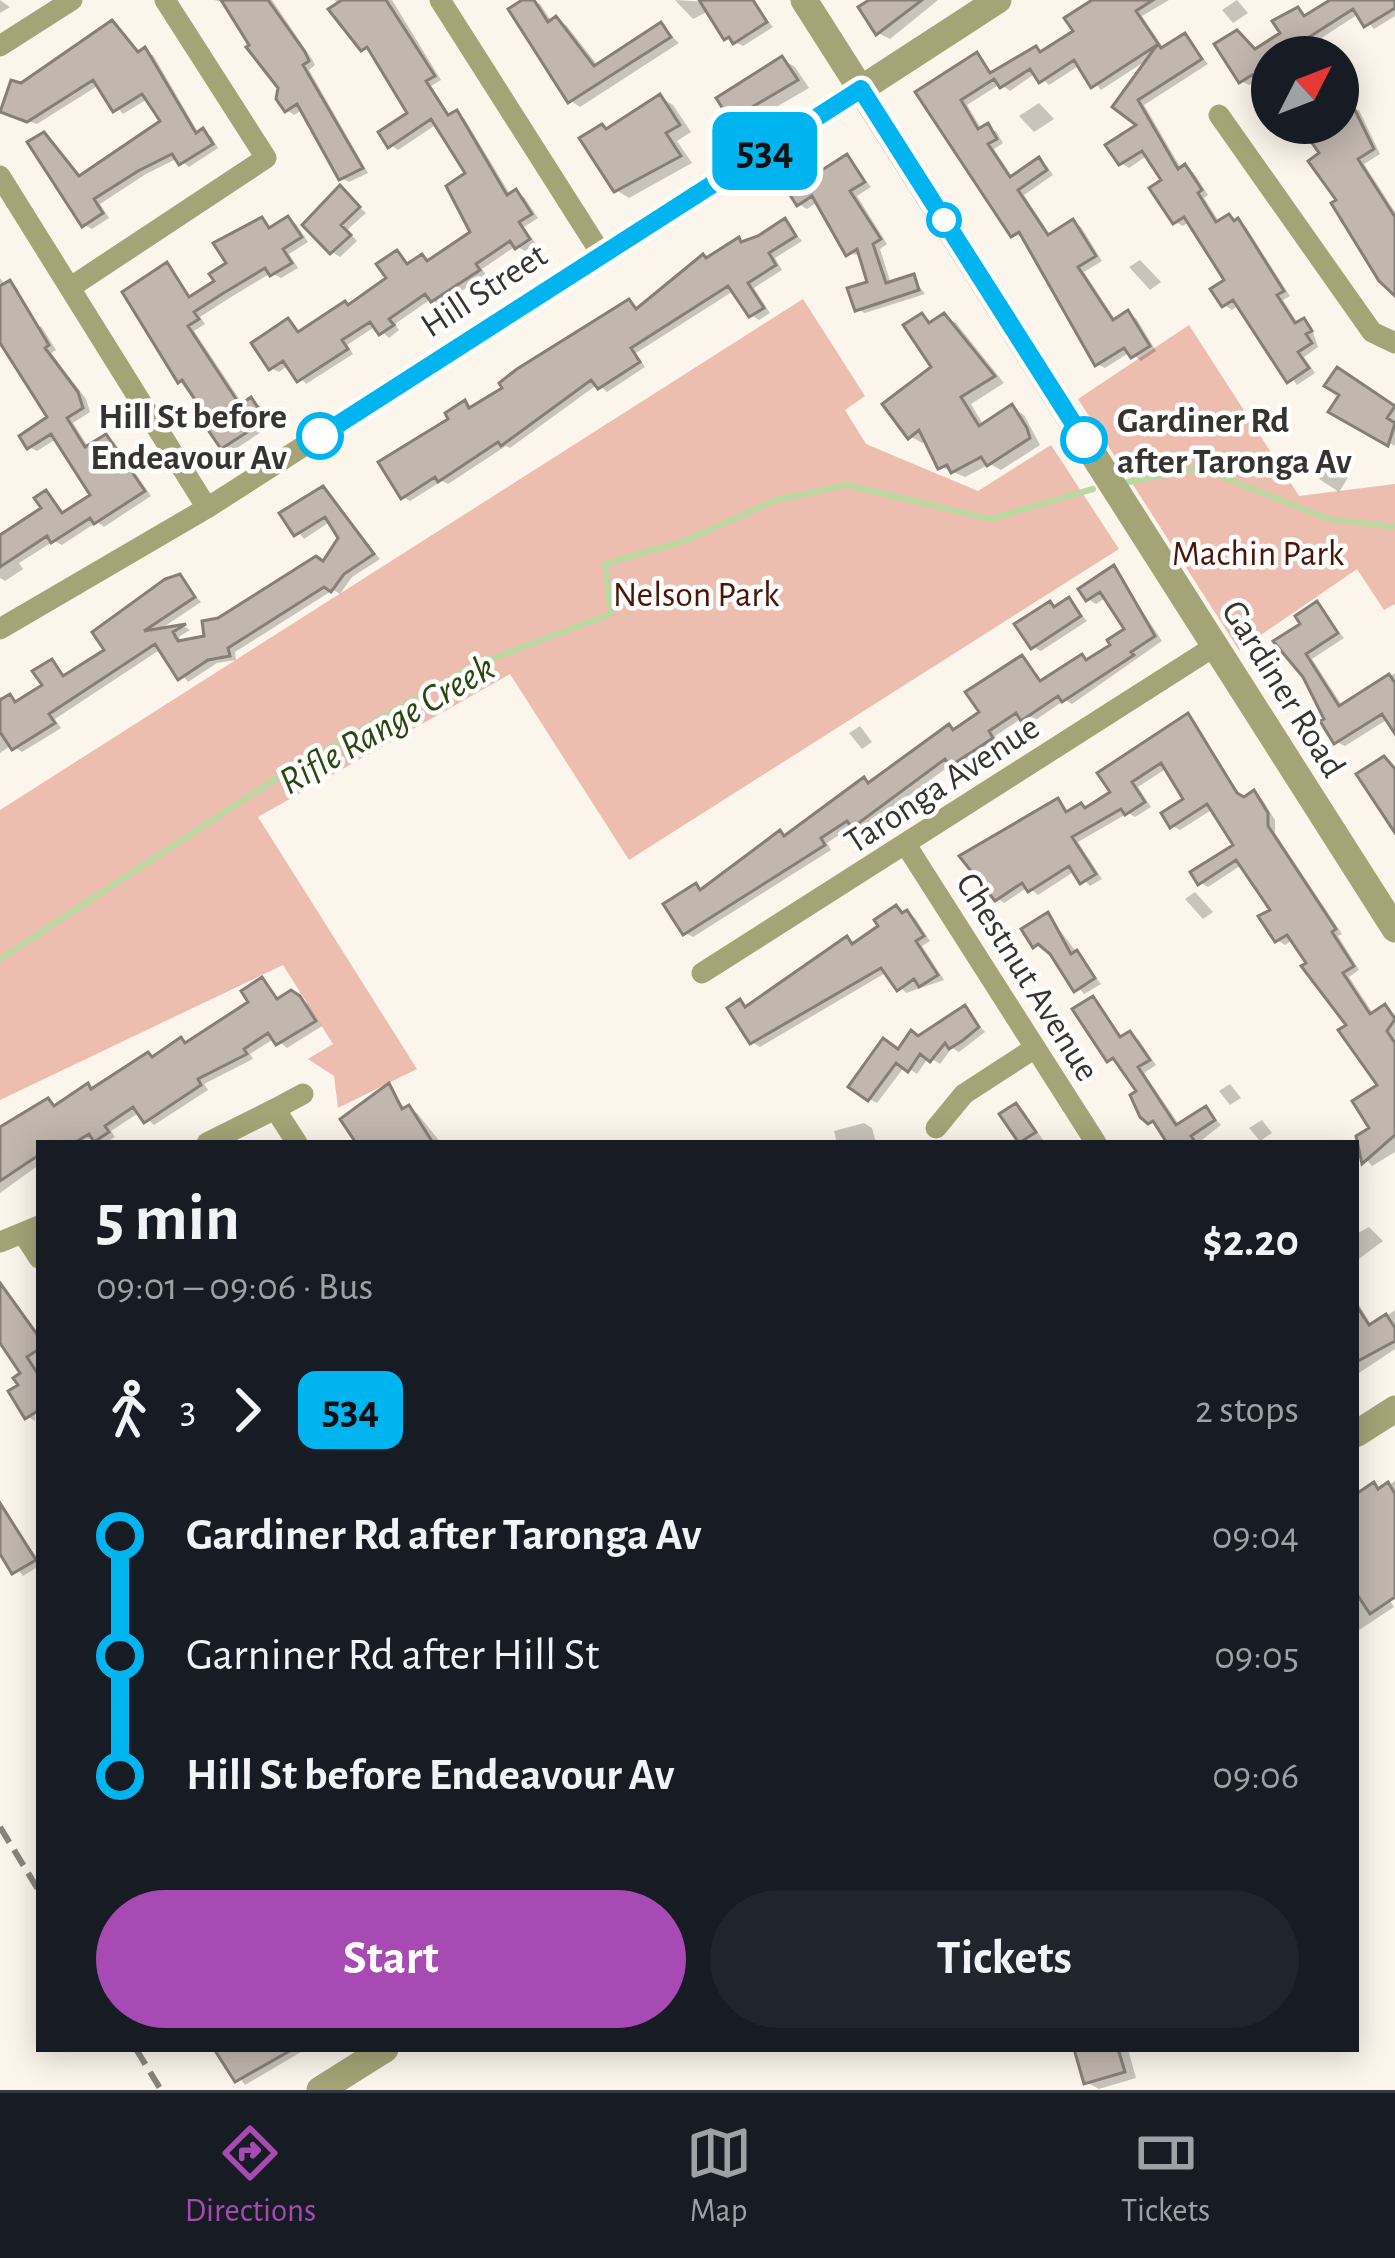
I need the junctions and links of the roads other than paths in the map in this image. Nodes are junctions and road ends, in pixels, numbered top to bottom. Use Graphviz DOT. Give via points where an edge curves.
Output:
graph roads {
  1 [pos="73,0"];
  2 [pos="165,0"];
  3 [pos="440,0"];
  4 [pos="804,0"];
  5 [pos="998,0"];
  6 [pos="0,46"];
  7 [pos="861,89"];
  8 [pos="1219,116"];
  9 [pos="0,176"];
  10 [pos="602,255"];
  11 [pos="71,287"];
  12 [pos="1395,343"];
  13 [pos="206,508"];
  14 [pos="0,629"];
  15 [pos="1216,646"];
  16 [pos="906,845"];
  17 [pos="1395,929"];
  18 [pos="702,974"];
  19 [pos="1035,1048"];
  20 [pos="303,1094"];
  21 [pos="275,1109"];
  22 [pos="935,1127"];
  23 [pos="213,1140"];
  24 [pos="295,1140"];
  25 [pos="1094,1140"];
  26 [pos="31,1229"];
  27 [pos="0,1242"];
  28 [pos="1395,1409"];
  29 [pos="1359,1432"];
  30 [pos="380,2052"];
  31 [pos="320,2090"];
  1 -- 6 [label="street"];
  2 -- 11 [label="street" via="266,158"];
  3 -- 10 [label="street"];
  4 -- 7 [label="street, Gardiner Road"];
  5 -- 7 [label="street, Hill Street"];
  7 -- 10 [label="street, Hill Street"];
  7 -- 15 [label="street, Gardiner Road"];
  8 -- 12 [label="street" via="1372,332"];
  9 -- 11 [label="street"];
  10 -- 13 [label="street, Hill Street"];
  11 -- 13 [label="street"];
  13 -- 14 [label="street, Hill Street"];
  15 -- 16 [label="street, Taronga Avenue"];
  15 -- 17 [label="street, Gardiner Road"];
  16 -- 18 [label="street, Taronga Avenue"];
  16 -- 19 [label="street, Chestnut Avenue"];
  19 -- 22 [label="street" via="964,1094"];
  19 -- 25 [label="street, Chestnut Avenue"];
  20 -- 21 [label="street"];
  21 -- 23 [label="street"];
  21 -- 24 [label="street"];
  26 -- 27 [label="street"];
  28 -- 29 [label="street"];
  30 -- 31 [label="street"];
}
